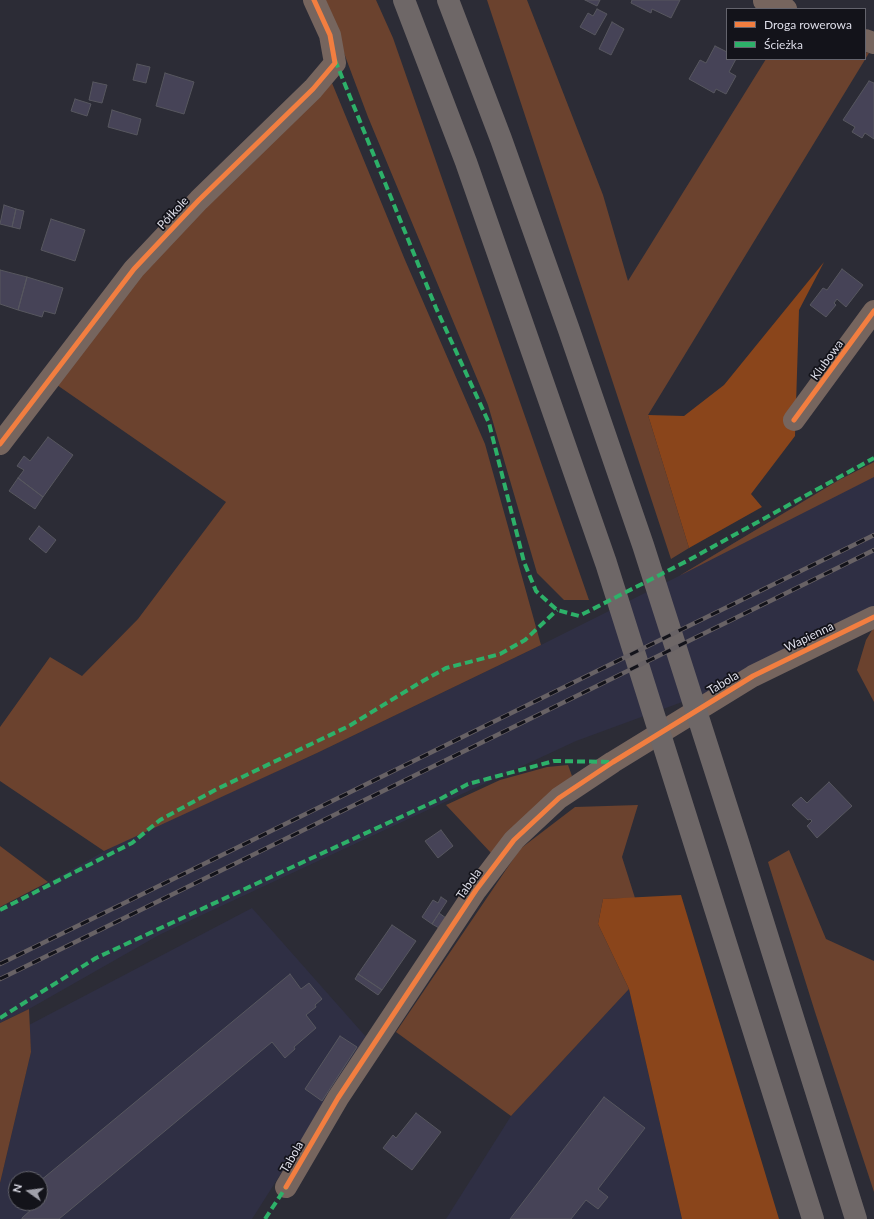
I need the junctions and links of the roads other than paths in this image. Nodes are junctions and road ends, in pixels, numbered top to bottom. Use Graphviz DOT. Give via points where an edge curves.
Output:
graph roads {
  1 [pos="314,0"];
  2 [pos="404,0"];
  3 [pos="448,0"];
  4 [pos="764,0"];
  5 [pos="784,8"];
  6 [pos="874,311"];
  7 [pos="794,420"];
  8 [pos="0,444"];
  9 [pos="874,617"];
  10 [pos="754,676"];
  11 [pos="286,1187"];
  12 [pos="812,1219"];
  13 [pos="856,1219"];
  1 -- 8 [label="street, Półkole" via="330,35 335,63 313,89 199,200 134,269"];
  2 -- 12 [label="highway" via="466,162 606,563"];
  3 -- 13 [label="highway" via="570,330 643,545"];
  4 -- 5 [label="street"];
  6 -- 7 [label="street, Klubowa"];
  9 -- 10 [label="street, Wapienna"];
  10 -- 11 [label="street, Tabola" via="559,798 514,840 476,890 338,1098"];
}
